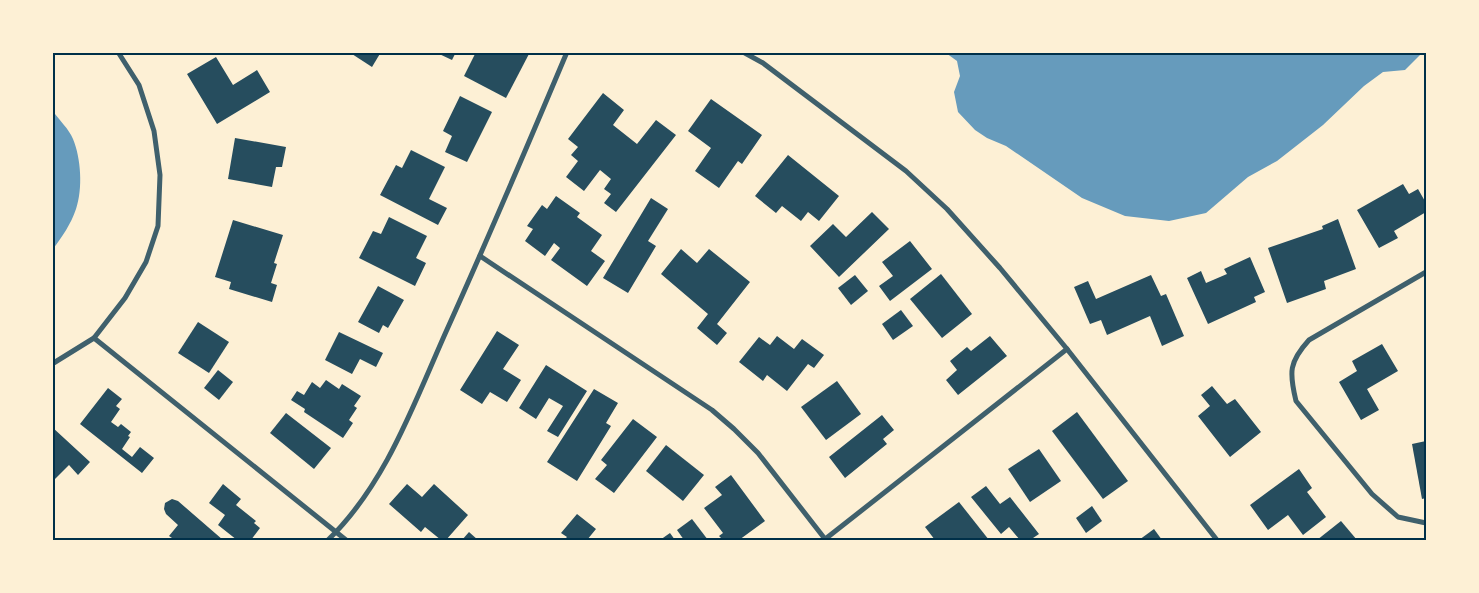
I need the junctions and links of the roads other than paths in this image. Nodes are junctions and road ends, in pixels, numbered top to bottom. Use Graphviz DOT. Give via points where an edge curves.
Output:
graph roads {
  1 [pos="118,52"];
  2 [pos="567,52"];
  3 [pos="743,52"];
  4 [pos="480,256"];
  5 [pos="1426,272"];
  6 [pos="94,338"];
  7 [pos="1067,349"];
  8 [pos="52,364"];
  9 [pos="1426,523"];
  10 [pos="336,532"];
  11 [pos="328,540"];
  12 [pos="346,540"];
  13 [pos="824,540"];
  14 [pos="1217,540"];
  1 -- 6 [label="street" via="139,85 154,130 160,175 158,226 146,262 125,298"];
  2 -- 4 [label="street"];
  3 -- 7 [label="street" via="763,63 906,171 947,209"];
  4 -- 10 [label="street" via="400,437 368,492"];
  4 -- 13 [label="street" via="712,410 758,453"];
  5 -- 9 [label="street" via="1309,340 1291,367 1296,400 1372,494 1398,517"];
  6 -- 8 [label="street"];
  6 -- 10 [label="street"];
  7 -- 13 [label="street"];
  7 -- 14 [label="street"];
  10 -- 11 [label="street"];
  10 -- 12 [label="street"];
}
